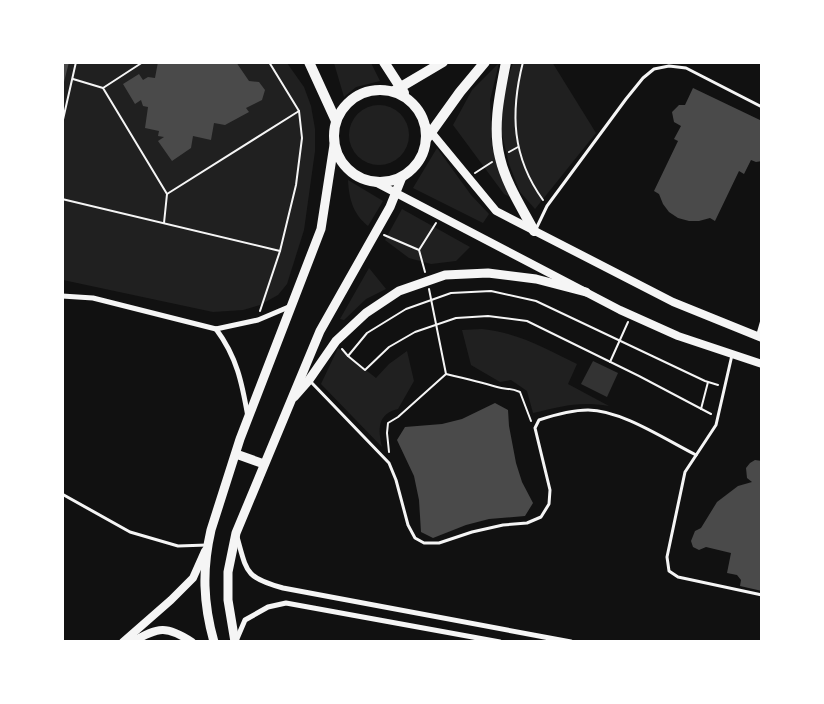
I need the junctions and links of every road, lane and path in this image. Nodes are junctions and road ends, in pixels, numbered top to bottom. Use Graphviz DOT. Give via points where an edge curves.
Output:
graph roads {
  1 [pos="76,62"];
  2 [pos="143,62"];
  3 [pos="269,62"];
  4 [pos="309,62"];
  5 [pos="384,62"];
  6 [pos="444,62"];
  7 [pos="485,62"];
  8 [pos="506,62"];
  9 [pos="523,62"];
  10 [pos="73,78"];
  11 [pos="103,88"];
  12 [pos="397,89"];
  13 [pos="762,107"];
  14 [pos="299,111"];
  15 [pos="336,121"];
  16 [pos="62,124"];
  17 [pos="428,132"];
  18 [pos="334,144"];
  19 [pos="402,177"];
  20 [pos="375,182"];
  21 [pos="395,193"];
  22 [pos="167,194"];
  23 [pos="62,199"];
  24 [pos="547,206"];
  25 [pos="440,217"];
  26 [pos="164,223"];
  27 [pos="376,232"];
  28 [pos="534,232"];
  29 [pos="419,250"];
  30 [pos="280,251"];
  31 [pos="427,282"];
  32 [pos="586,292"];
  33 [pos="62,296"];
  34 [pos="432,299"];
  35 [pos="291,306"];
  36 [pos="631,316"];
  37 [pos="258,320"];
  38 [pos="762,320"];
  39 [pos="437,325"];
  40 [pos="216,329"];
  41 [pos="759,337"];
  42 [pos="620,340"];
  43 [pos="336,341"];
  44 [pos="732,355"];
  45 [pos="348,356"];
  46 [pos="610,362"];
  47 [pos="762,364"];
  48 [pos="301,374"];
  49 [pos="446,374"];
  50 [pos="309,380"];
  51 [pos="708,382"];
  52 [pos="725,388"];
  53 [pos="289,403"];
  54 [pos="700,409"];
  55 [pos="718,418"];
  56 [pos="248,419"];
  57 [pos="535,428"];
  58 [pos="236,454"];
  59 [pos="696,455"];
  60 [pos="389,463"];
  61 [pos="264,464"];
  62 [pos="62,494"];
  63 [pos="236,533"];
  64 [pos="208,545"];
  65 [pos="762,595"];
  66 [pos="469,623"];
  67 [pos="468,636"];
  68 [pos="123,642"];
  69 [pos="132,642"];
  70 [pos="192,642"];
  71 [pos="214,642"];
  72 [pos="235,642"];
  73 [pos="500,642"];
  74 [pos="571,642"];
  1 -- 10 [label="path"];
  2 -- 11 [label="path"];
  3 -- 14 [label="path"];
  4 -- 15 [label="main road"];
  5 -- 12 [label="main road"];
  6 -- 12 [label="main road"];
  7 -- 17 [label="main road"];
  8 -- 28 [label="main road" via="499,98 497,134 500,157"];
  9 -- 24 [label="path" via="515,133 527,176"];
  10 -- 11 [label="path"];
  10 -- 16 [label="path"];
  11 -- 22 [label="path"];
  12 -- 15 [label="main road" via="365,92 353,98 342,108"];
  12 -- 17 [label="main road" via="415,105"];
  13 -- 24 [label="lane" via="686,68 654,69 643,78"];
  14 -- 22 [label="path"];
  14 -- 30 [label="path" via="302,138 296,185"];
  15 -- 18 [label="main road"];
  17 -- 19 [label="main road" via="420,161"];
  17 -- 28 [label="street" via="496,211"];
  18 -- 20 [label="main road" via="339,158 349,170"];
  18 -- 35 [label="main road" via="321,229"];
  19 -- 20 [label="main road"];
  19 -- 21 [label="main road"];
  20 -- 21 [label="street"];
  21 -- 25 [label="street"];
  21 -- 27 [label="main road"];
  22 -- 26 [label="path"];
  23 -- 26 [label="path"];
  24 -- 28 [label="lane"];
  25 -- 29 [label="path"];
  25 -- 32 [label="street"];
  26 -- 30 [label="path"];
  27 -- 29 [label="path"];
  27 -- 48 [label="main road" via="320,332"];
  28 -- 41 [label="street" via="674,302"];
  29 -- 31 [label="path"];
  30 -- 37 [label="path"];
  31 -- 32 [label="main road" via="445,275 488,273 536,279"];
  31 -- 34 [label="path"];
  31 -- 43 [label="main road" via="399,291 374,307"];
  32 -- 36 [label="street"];
  33 -- 40 [label="street" via="93,298"];
  34 -- 39 [label="path"];
  34 -- 42 [label="path" via="451,293 491,291 536,301"];
  34 -- 45 [label="path" via="406,309 367,333"];
  35 -- 37 [label="street"];
  35 -- 56 [label="main road"];
  36 -- 42 [label="path"];
  36 -- 44 [label="street"];
  37 -- 40 [label="street"];
  38 -- 41 [label="lane"];
  39 -- 45 [label="path" via="415,332 389,347 365,370"];
  39 -- 46 [label="path" via="456,318 488,316 527,321"];
  39 -- 49 [label="path"];
  40 -- 56 [label="street" via="236,364"];
  42 -- 46 [label="path"];
  42 -- 51 [label="path"];
  43 -- 45 [label="path"];
  43 -- 50 [label="main road"];
  44 -- 47 [label="street"];
  44 -- 52 [label="lane"];
  46 -- 54 [label="path"];
  48 -- 50 [label="lane"];
  48 -- 53 [label="main road"];
  49 -- 57 [label="path" via="520,392"];
  49 -- 60 [label="path" via="388,423"];
  50 -- 53 [label="main road"];
  50 -- 60 [label="lane"];
  51 -- 52 [label="path"];
  51 -- 54 [label="path"];
  52 -- 55 [label="lane"];
  53 -- 61 [label="main road"];
  54 -- 55 [label="path"];
  55 -- 59 [label="lane"];
  56 -- 58 [label="main road"];
  57 -- 59 [label="lane" via="539,420 556,414 588,410 615,414"];
  57 -- 60 [label="lane" via="550,490 549,504 541,517 527,523 488,529 439,543 424,543 414,538 408,525"];
  58 -- 61 [label="main road"];
  58 -- 64 [label="main road"];
  59 -- 65 [label="lane" via="685,472 667,557 669,571 678,577"];
  61 -- 63 [label="main road"];
  62 -- 64 [label="lane" via="130,532 178,546"];
  63 -- 66 [label="street" via="246,569 262,582"];
  63 -- 72 [label="main road" via="228,572 228,600"];
  64 -- 68 [label="street" via="193,578"];
  64 -- 71 [label="main road" via="205,609"];
  66 -- 67 [label="street"];
  66 -- 74 [label="street"];
  67 -- 72 [label="street" via="286,603 268,607 245,620"];
  67 -- 73 [label="street"];
  69 -- 70 [label="street" via="158,630 171,630"];
}
